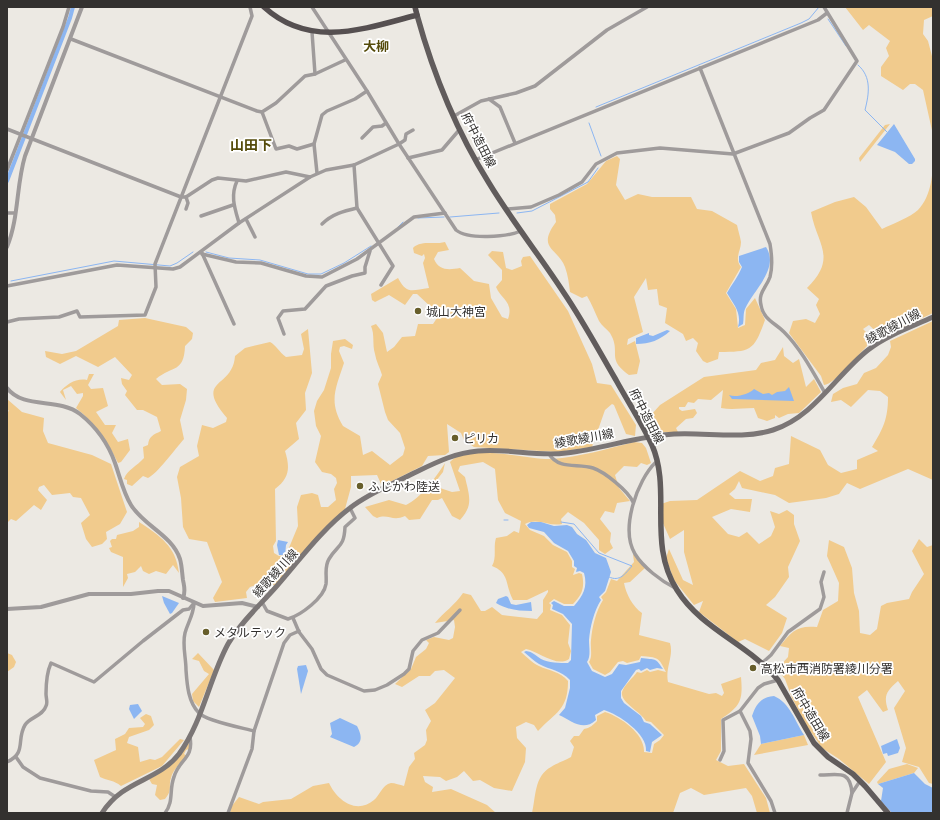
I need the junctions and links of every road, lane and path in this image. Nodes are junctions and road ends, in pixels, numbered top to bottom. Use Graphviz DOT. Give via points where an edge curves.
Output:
graph roads {
  1 [pos="69,7"];
  2 [pos="82,7"];
  3 [pos="250,7"];
  4 [pos="264,7"];
  5 [pos="312,7"];
  6 [pos="415,7"];
  7 [pos="647,7"];
  8 [pos="824,7"];
  9 [pos="827,13"];
  10 [pos="417,15"];
  11 [pos="312,32"];
  12 [pos="328,33"];
  13 [pos="71,39"];
  14 [pos="345,60"];
  15 [pos="700,68"];
  16 [pos="315,74"];
  17 [pos="367,91"];
  18 [pos="220,97"];
  19 [pos="489,99"];
  20 [pos="262,112"];
  21 [pos="454,116"];
  22 [pos="386,123"];
  23 [pos="7,129"];
  24 [pos="460,129"];
  25 [pos="413,130"];
  26 [pos="22,135"];
  27 [pos="362,138"];
  28 [pos="32,139"];
  29 [pos="515,143"];
  30 [pos="314,144"];
  31 [pos="399,144"];
  32 [pos="736,154"];
  33 [pos="408,158"];
  34 [pos="475,160"];
  35 [pos="354,165"];
  36 [pos="7,170"];
  37 [pos="317,173"];
  38 [pos="310,177"];
  39 [pos="237,182"];
  40 [pos="184,197"];
  41 [pos="233,205"];
  42 [pos="357,208"];
  43 [pos="186,209"];
  44 [pos="507,209"];
  45 [pos="15,213"];
  46 [pos="7,214"];
  47 [pos="445,214"];
  48 [pos="201,216"];
  49 [pos="246,219"];
  50 [pos="239,224"];
  51 [pos="322,224"];
  52 [pos="521,231"];
  53 [pos="255,237"];
  54 [pos="379,244"];
  55 [pos="7,247"];
  56 [pos="370,251"];
  57 [pos="202,253"];
  58 [pos="155,266"];
  59 [pos="322,277"];
  60 [pos="381,284"];
  61 [pos="7,286"];
  62 [pos="326,286"];
  63 [pos="933,316"];
  64 [pos="7,322"];
  65 [pos="234,324"];
  66 [pos="284,334"];
  67 [pos="7,388"];
  68 [pos="825,393"];
  69 [pos="647,436"];
  70 [pos="549,454"];
  71 [pos="656,462"];
  72 [pos="633,502"];
  73 [pos="350,508"];
  74 [pos="824,572"];
  75 [pos="675,588"];
  76 [pos="183,598"];
  77 [pos="262,602"];
  78 [pos="194,603"];
  79 [pos="258,607"];
  80 [pos="7,609"];
  81 [pos="460,610"];
  82 [pos="293,618"];
  83 [pos="299,631"];
  84 [pos="762,662"];
  85 [pos="778,680"];
  86 [pos="740,711"];
  87 [pos="200,714"];
  88 [pos="254,731"];
  89 [pos="190,736"];
  90 [pos="16,757"];
  91 [pos="720,760"];
  92 [pos="7,762"];
  93 [pos="820,775"];
  94 [pos="860,781"];
  95 [pos="852,793"];
  96 [pos="114,796"];
  97 [pos="166,812"];
  98 [pos="102,813"];
  99 [pos="171,813"];
  100 [pos="228,813"];
  101 [pos="775,813"];
  102 [pos="847,813"];
  103 [pos="888,813"];
  1 -- 26 [label="street"];
  2 -- 13 [label="street"];
  3 -- 18 [label="street" via="252,16"];
  4 -- 11 [label="highway" via="280,20"];
  5 -- 12 [label="street"];
  6 -- 10 [label="highway"];
  7 -- 19 [label="street" via="607,30 535,86"];
  8 -- 9 [label="street"];
  9 -- 15 [label="street" via="818,20"];
  9 -- 32 [label="street" via="857,61 820,113 789,132"];
  10 -- 12 [label="highway" via="354,30"];
  10 -- 21 [label="main road, 府中造田線"];
  11 -- 12 [label="highway"];
  11 -- 16 [label="street"];
  12 -- 14 [label="street"];
  13 -- 18 [label="street"];
  13 -- 28 [label="street"];
  14 -- 16 [label="street"];
  14 -- 17 [label="street"];
  15 -- 29 [label="street"];
  15 -- 32 [label="street"];
  16 -- 20 [label="street" via="305,76 276,103"];
  17 -- 22 [label="street"];
  17 -- 30 [label="street" via="322,115"];
  18 -- 20 [label="street"];
  18 -- 40 [label="street"];
  19 -- 21 [label="street"];
  19 -- 29 [label="street" via="500,107"];
  20 -- 30 [label="street" via="276,149 289,146 297,149"];
  21 -- 24 [label="main road, 府中造田線"];
  22 -- 27 [label="street" via="373,127"];
  22 -- 31 [label="street"];
  23 -- 26 [label="street"];
  24 -- 33 [label="street" via="442,150"];
  24 -- 34 [label="main road, 府中造田線"];
  25 -- 31 [label="street" via="406,134 405,140"];
  26 -- 28 [label="street"];
  26 -- 36 [label="street"];
  28 -- 40 [label="street"];
  28 -- 45 [label="street" via="21,169"];
  29 -- 34 [label="street"];
  30 -- 37 [label="street"];
  31 -- 33 [label="street"];
  31 -- 35 [label="street"];
  32 -- 44 [label="street" via="660,148 617,154 596,164 582,182 559,195 531,207"];
  32 -- 68 [label="street" via="762,221 772,258 769,280 760,296 763,313 784,332 807,361"];
  33 -- 47 [label="street"];
  34 -- 44 [label="main road, 府中造田線"];
  35 -- 37 [label="street"];
  35 -- 42 [label="street"];
  37 -- 38 [label="street"];
  38 -- 39 [label="street" via="302,173 286,172"];
  38 -- 49 [label="street"];
  39 -- 40 [label="street" via="218,178"];
  39 -- 41 [label="street"];
  40 -- 43 [label="street" via="188,203"];
  40 -- 58 [label="street"];
  41 -- 48 [label="street"];
  41 -- 50 [label="street"];
  42 -- 51 [label="street" via="343,211"];
  42 -- 54 [label="street"];
  44 -- 52 [label="main road, 府中造田線"];
  45 -- 46 [label="street"];
  45 -- 55 [label="street"];
  47 -- 52 [label="street" via="456,230 465,236 502,235"];
  47 -- 54 [label="street" via="414,217"];
  49 -- 50 [label="street"];
  49 -- 53 [label="street"];
  50 -- 57 [label="street"];
  52 -- 69 [label="main road, 府中造田線" via="576,311"];
  54 -- 56 [label="street"];
  54 -- 60 [label="street" via="393,266"];
  56 -- 59 [label="street"];
  56 -- 62 [label="street" via="365,273"];
  57 -- 58 [label="street" via="173,269"];
  57 -- 59 [label="street" via="236,262 261,263 306,276"];
  57 -- 65 [label="street"];
  58 -- 61 [label="street" via="117,265"];
  58 -- 64 [label="street" via="156,286 145,316 80,317 77,311 59,317 19,318"];
  59 -- 62 [label="street"];
  62 -- 66 [label="street" via="305,309 283,311 278,318"];
  63 -- 68 [label="main road, 綾歌綾川線" via="872,348"];
  67 -- 76 [label="street" via="23,399 57,404 73,410 96,430 112,454 132,507 168,540 178,555 184,586"];
  68 -- 69 [label="main road, 綾歌綾川線" via="799,418 766,432"];
  69 -- 70 [label="main road, 綾歌綾川線" via="594,449"];
  69 -- 71 [label="main road, 府中造田線"];
  70 -- 72 [label="street" via="564,465 593,468 630,496"];
  70 -- 73 [label="main road, 綾歌綾川線" via="480,450 454,455 371,495"];
  71 -- 72 [label="street" via="646,474"];
  71 -- 75 [label="main road, 府中造田線" via="660,542 665,564"];
  72 -- 75 [label="street" via="630,531 635,553 662,580"];
  73 -- 77 [label="main road, 綾歌綾川線"];
  73 -- 82 [label="street" via="355,518 345,527 342,544 329,558 323,591 309,608"];
  74 -- 84 [label="street" via="821,582 824,596 820,609 788,632"];
  75 -- 84 [label="main road, 府中造田線" via="704,621"];
  76 -- 78 [label="street"];
  76 -- 80 [label="street" via="163,591 131,594 97,593 41,607"];
  77 -- 79 [label="main road, 綾歌綾川線"];
  77 -- 82 [label="street" via="267,611 283,619"];
  78 -- 79 [label="street" via="208,606 247,603"];
  78 -- 87 [label="street" via="193,615 183,643 186,683 191,701"];
  78 -- 90 [label="street" via="143,640 94,682 52,663 47,677 46,706 26,723"];
  79 -- 87 [label="main road, 綾歌綾川線" via="230,641"];
  81 -- 83 [label="street" via="438,633 422,640 414,651 409,669 387,685 375,690 358,689 327,675"];
  82 -- 83 [label="street"];
  83 -- 88 [label="street" via="290,635 284,643"];
  84 -- 85 [label="main road, 府中造田線"];
  85 -- 86 [label="street" via="758,688"];
  85 -- 94 [label="main road, 府中造田線" via="814,743"];
  86 -- 91 [label="street" via="723,720 724,751"];
  86 -- 101 [label="street" via="750,731 748,763 771,801"];
  87 -- 88 [label="street"];
  87 -- 89 [label="main road, 綾歌綾川線"];
  88 -- 100 [label="street" via="252,749"];
  89 -- 96 [label="main road, 綾歌綾川線" via="169,765"];
  89 -- 97 [label="street" via="189,755 173,777 171,801"];
  90 -- 92 [label="street"];
  90 -- 96 [label="street" via="23,767 40,778 91,791 108,792"];
  93 -- 95 [label="street" via="835,773 844,776 849,780"];
  94 -- 95 [label="street"];
  94 -- 103 [label="main road, 府中造田線"];
  95 -- 102 [label="street"];
  96 -- 98 [label="main road, 綾歌綾川線"];
  97 -- 99 [label="street"];
}
